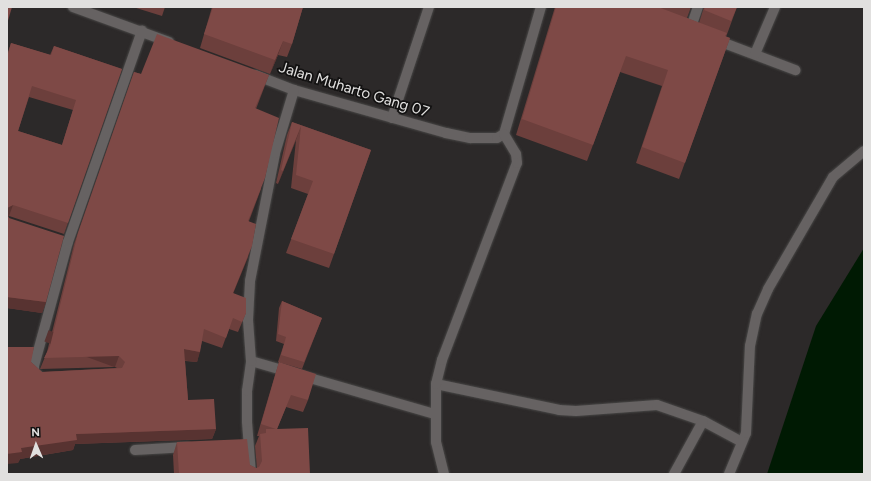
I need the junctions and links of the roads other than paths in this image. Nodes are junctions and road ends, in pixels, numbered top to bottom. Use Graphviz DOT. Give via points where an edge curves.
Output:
graph roads {
  1 [pos="73,7"];
  2 [pos="429,7"];
  3 [pos="541,7"];
  4 [pos="698,7"];
  5 [pos="775,7"];
  6 [pos="678,26"];
  7 [pos="142,31"];
  8 [pos="697,33"];
  9 [pos="178,45"];
  10 [pos="754,54"];
  11 [pos="243,70"];
  12 [pos="795,70"];
  13 [pos="294,90"];
  14 [pos="392,118"];
  15 [pos="504,134"];
  16 [pos="864,151"];
  17 [pos="54,238"];
  18 [pos="68,242"];
  19 [pos="251,361"];
  20 [pos="46,375"];
  21 [pos="436,384"];
  22 [pos="435,414"];
  23 [pos="703,421"];
  24 [pos="742,442"];
  25 [pos="237,444"];
  26 [pos="248,444"];
  27 [pos="201,446"];
  28 [pos="135,450"];
  29 [pos="251,474"];
  30 [pos="444,474"];
  31 [pos="674,474"];
  32 [pos="729,474"];
  1 -- 7 [label="street"];
  2 -- 14 [label="street"];
  3 -- 15 [label="street"];
  4 -- 8 [label="street"];
  5 -- 10 [label="street"];
  6 -- 8 [label="street"];
  7 -- 9 [label="street"];
  7 -- 18 [label="street"];
  8 -- 10 [label="street"];
  10 -- 12 [label="street"];
  11 -- 13 [label="street, Jalan Muharto Gang 07"];
  13 -- 14 [label="street, Jalan Muharto Gang 07"];
  13 -- 19 [label="street" via="275,153 250,281 248,320"];
  14 -- 15 [label="street, Jalan Muharto Gang 07" via="470,138 490,138"];
  15 -- 21 [label="street" via="516,154 517,163 442,360"];
  16 -- 24 [label="street" via="833,177 757,314 750,346 748,417"];
  17 -- 18 [label="street"];
  18 -- 20 [label="street" via="33,371 36,375"];
  19 -- 22 [label="street"];
  19 -- 26 [label="street" via="247,391"];
  21 -- 22 [label="street"];
  21 -- 23 [label="street" via="559,410 657,405"];
  22 -- 30 [label="street" via="436,442"];
  23 -- 24 [label="street"];
  23 -- 31 [label="street"];
  24 -- 32 [label="street"];
  25 -- 26 [label="street"];
  26 -- 29 [label="street"];
  27 -- 28 [label="street"];
}
